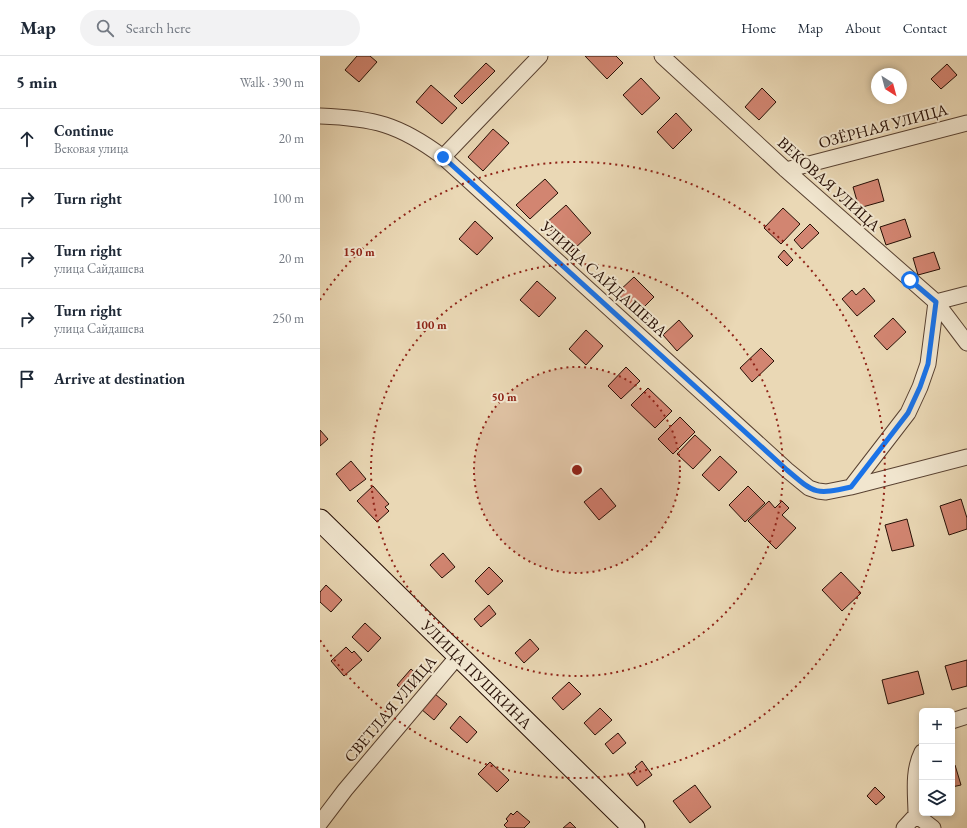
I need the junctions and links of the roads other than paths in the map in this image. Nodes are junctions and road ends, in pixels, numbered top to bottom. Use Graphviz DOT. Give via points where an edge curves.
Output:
graph roads {
  1 [pos="540,56"];
  2 [pos="662,56"];
  3 [pos="320,116"];
  4 [pos="967,123"];
  5 [pos="443,157"];
  6 [pos="786,170"];
  7 [pos="967,294"];
  8 [pos="936,302"];
  9 [pos="967,343"];
  10 [pos="967,457"];
  11 [pos="851,487"];
  12 [pos="320,520"];
  13 [pos="458,656"];
  14 [pos="967,716"];
  15 [pos="955,720"];
  16 [pos="919,758"];
  17 [pos="916,816"];
  18 [pos="320,823"];
  19 [pos="634,828"];
  20 [pos="904,828"];
  21 [pos="933,828"];
  1 -- 5 [label="street"];
  2 -- 6 [label="street, ВЕКОВАЯ УЛИЦА"];
  3 -- 5 [label="street, УЛИЦА САЙДАШЕВА" via="351,117 389,125 416,138"];
  4 -- 6 [label="street, ОЗЁРНАЯ УЛИЦА"];
  5 -- 11 [label="street, УЛИЦА САЙДАШЕВА" via="809,488 826,492"];
  6 -- 8 [label="street, ВЕКОВАЯ УЛИЦА"];
  7 -- 8 [label="street"];
  8 -- 9 [label="street, ВЕКОВАЯ УЛИЦА"];
  8 -- 11 [label="street" via="928,364 920,387 908,413"];
  10 -- 11 [label="street, УЛИЦА САЙДАШЕВА"];
  12 -- 13 [label="main road, УЛИЦА ПУШКИНА"];
  13 -- 18 [label="street, СВЕТЛАЯ УЛИЦА"];
  13 -- 19 [label="main road, УЛИЦА ПУШКИНА"];
  14 -- 15 [label="street"];
  16 -- 17 [label="street" via="916,772"];
  17 -- 20 [label="street"];
  17 -- 21 [label="street"];
}
